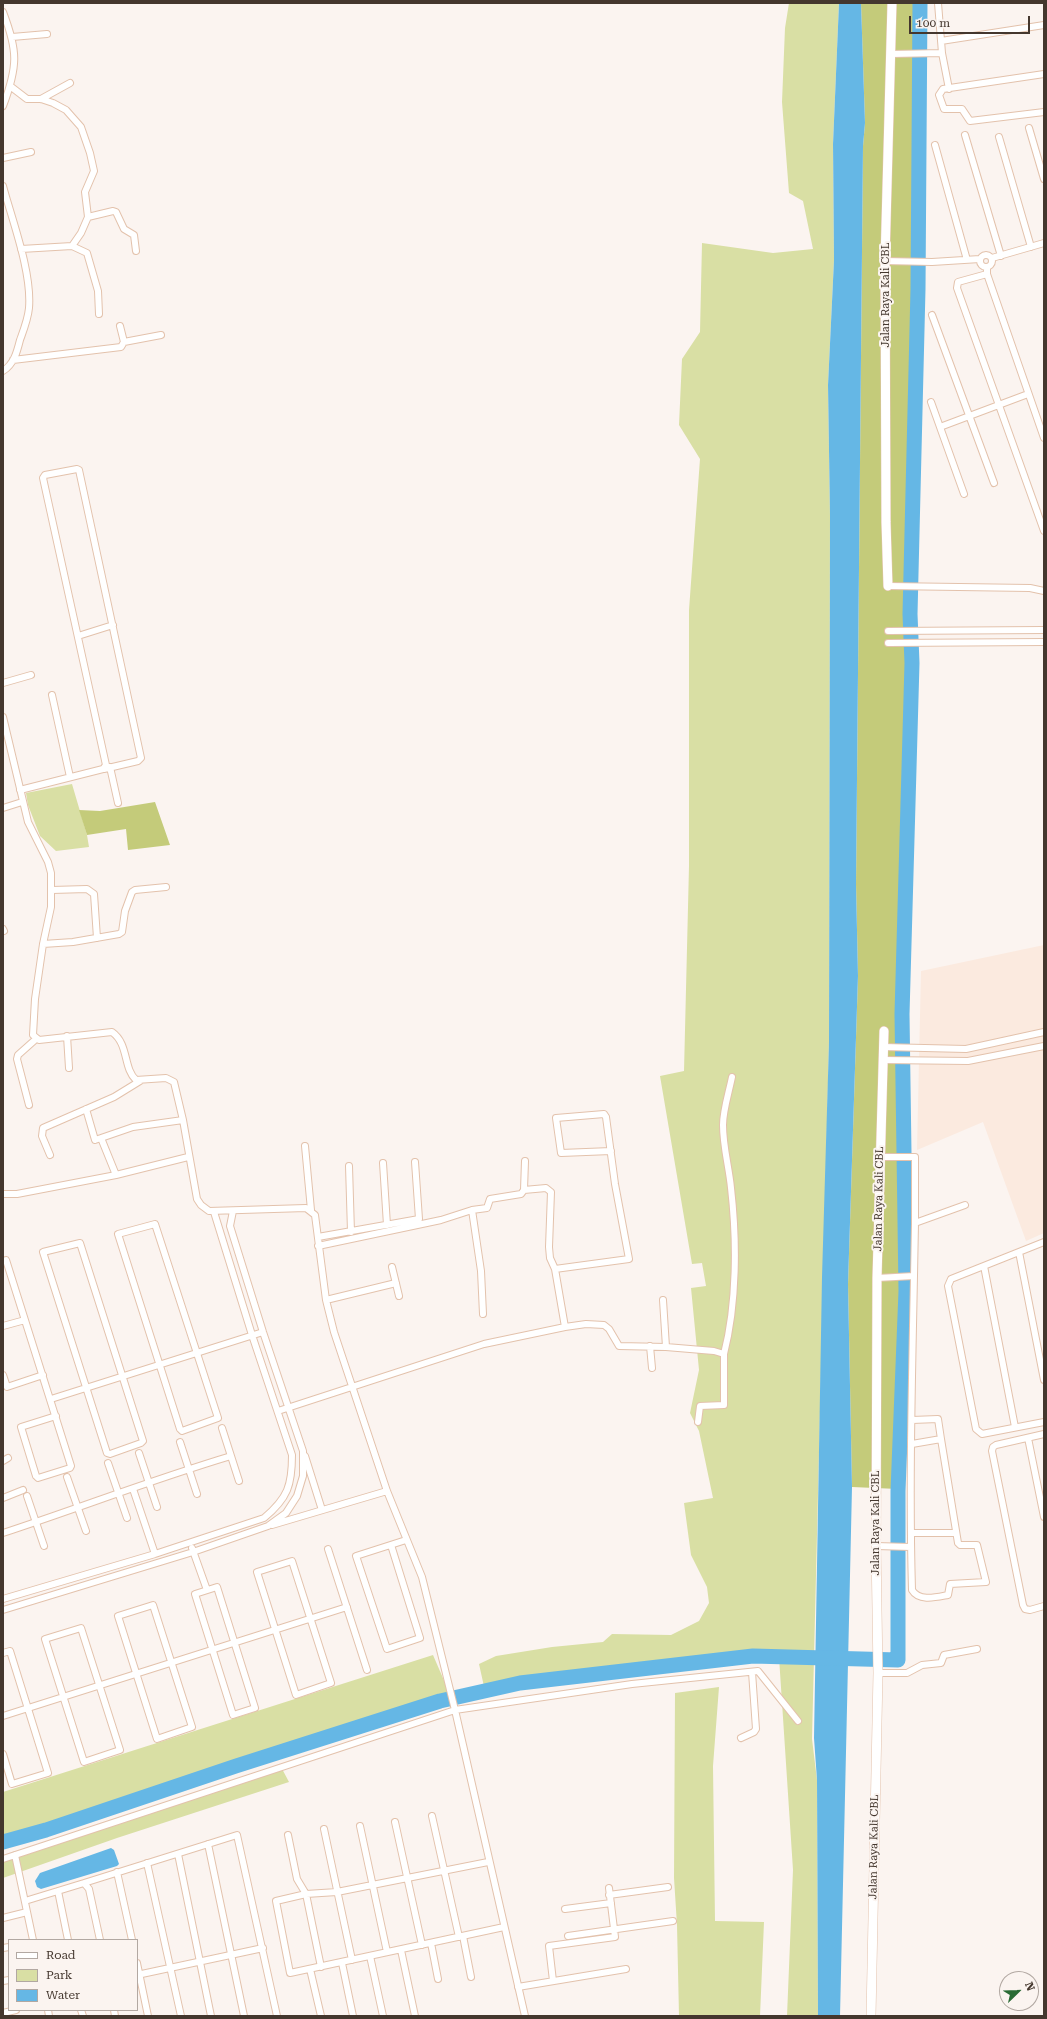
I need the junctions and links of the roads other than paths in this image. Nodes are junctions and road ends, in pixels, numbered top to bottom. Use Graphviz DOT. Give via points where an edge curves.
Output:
graph roads {
  1 [pos="892,3"];
  2 [pos="938,3"];
  3 [pos="3,12"];
  4 [pos="1044,25"];
  5 [pos="47,34"];
  6 [pos="12,37"];
  7 [pos="941,41"];
  8 [pos="942,53"];
  9 [pos="891,54"];
  10 [pos="1044,74"];
  11 [pos="70,83"];
  12 [pos="10,86"];
  13 [pos="949,89"];
  14 [pos="41,99"];
  15 [pos="3,106"];
  16 [pos="1044,112"];
  17 [pos="1029,128"];
  18 [pos="965,135"];
  19 [pos="999,136"];
  20 [pos="935,145"];
  21 [pos="31,152"];
  22 [pos="3,158"];
  23 [pos="1044,179"];
  24 [pos="3,186"];
  25 [pos="88,217"];
  26 [pos="1044,243"];
  27 [pos="72,246"];
  28 [pos="1032,247"];
  29 [pos="21,249"];
  30 [pos="136,251"];
  31 [pos="1001,256"];
  32 [pos="992,258"];
  33 [pos="980,259"];
  34 [pos="968,260"];
  35 [pos="885,261"];
  36 [pos="987,270"];
  37 [pos="99,314"];
  38 [pos="932,315"];
  39 [pos="120,326"];
  40 [pos="161,335"];
  41 [pos="124,342"];
  42 [pos="13,360"];
  43 [pos="3,371"];
  44 [pos="1028,394"];
  45 [pos="931,402"];
  46 [pos="1000,405"];
  47 [pos="970,416"];
  48 [pos="940,427"];
  49 [pos="1044,438"];
  50 [pos="994,483"];
  51 [pos="964,494"];
  52 [pos="1044,531"];
  53 [pos="888,586"];
  54 [pos="1044,591"];
  55 [pos="113,626"];
  56 [pos="1044,630"];
  57 [pos="888,631"];
  58 [pos="78,636"];
  59 [pos="888,642"];
  60 [pos="1044,642"];
  61 [pos="31,675"];
  62 [pos="3,683"];
  63 [pos="52,694"];
  64 [pos="3,717"];
  65 [pos="107,768"];
  66 [pos="70,777"];
  67 [pos="20,790"];
  68 [pos="22,802"];
  69 [pos="118,804"];
  70 [pos="3,808"];
  71 [pos="166,887"];
  72 [pos="52,890"];
  73 [pos="97,938"];
  74 [pos="43,944"];
  75 [pos="884,1031"];
  76 [pos="1044,1032"];
  77 [pos="67,1036"];
  78 [pos="1022,1037"];
  79 [pos="36,1039"];
  80 [pos="1044,1046"];
  81 [pos="883,1047"];
  82 [pos="1024,1050"];
  83 [pos="883,1060"];
  84 [pos="69,1068"];
  85 [pos="732,1077"];
  86 [pos="140,1081"];
  87 [pos="30,1105"];
  88 [pos="86,1109"];
  89 [pos="183,1120"];
  90 [pos="101,1138"];
  91 [pos="305,1146"];
  92 [pos="611,1151"];
  93 [pos="50,1155"];
  94 [pos="188,1157"];
  95 [pos="880,1157"];
  96 [pos="525,1161"];
  97 [pos="416,1162"];
  98 [pos="383,1163"];
  99 [pos="349,1166"];
  100 [pos="116,1176"];
  101 [pos="524,1190"];
  102 [pos="3,1194"];
  103 [pos="966,1205"];
  104 [pos="311,1210"];
  105 [pos="472,1210"];
  106 [pos="233,1211"];
  107 [pos="214,1212"];
  108 [pos="915,1224"];
  109 [pos="387,1225"];
  110 [pos="351,1232"];
  111 [pos="318,1237"];
  112 [pos="1044,1242"];
  113 [pos="318,1246"];
  114 [pos="1019,1252"];
  115 [pos="3,1261"];
  116 [pos="984,1266"];
  117 [pos="392,1267"];
  118 [pos="555,1269"];
  119 [pos="913,1276"];
  120 [pos="877,1278"];
  121 [pos="396,1284"];
  122 [pos="399,1296"];
  123 [pos="326,1300"];
  124 [pos="663,1300"];
  125 [pos="483,1314"];
  126 [pos="25,1320"];
  127 [pos="3,1326"];
  128 [pos="566,1326"];
  129 [pos="262,1332"];
  130 [pos="252,1336"];
  131 [pos="650,1346"];
  132 [pos="666,1347"];
  133 [pos="197,1353"];
  134 [pos="724,1354"];
  135 [pos="159,1365"];
  136 [pos="652,1368"];
  137 [pos="3,1375"];
  138 [pos="42,1375"];
  139 [pos="123,1376"];
  140 [pos="1044,1380"];
  141 [pos="352,1387"];
  142 [pos="87,1388"];
  143 [pos="51,1399"];
  144 [pos="288,1407"];
  145 [pos="278,1410"];
  146 [pos="56,1416"];
  147 [pos="912,1420"];
  148 [pos="698,1422"];
  149 [pos="1044,1422"];
  150 [pos="1015,1427"];
  151 [pos="222,1428"];
  152 [pos="1044,1434"];
  153 [pos="1028,1438"];
  154 [pos="941,1440"];
  155 [pos="180,1442"];
  156 [pos="912,1444"];
  157 [pos="303,1451"];
  158 [pos="139,1453"];
  159 [pos="231,1456"];
  160 [pos="108,1463"];
  161 [pos="188,1468"];
  162 [pos="67,1477"];
  163 [pos="240,1481"];
  164 [pos="148,1482"];
  165 [pos="133,1489"];
  166 [pos="387,1491"];
  167 [pos="119,1494"];
  168 [pos="197,1494"];
  169 [pos="3,1498"];
  170 [pos="157,1507"];
  171 [pos="78,1509"];
  172 [pos="322,1510"];
  173 [pos="1044,1517"];
  174 [pos="127,1518"];
  175 [pos="36,1522"];
  176 [pos="268,1526"];
  177 [pos="86,1531"];
  178 [pos="955,1532"];
  179 [pos="3,1533"];
  180 [pos="911,1533"];
  181 [pos="406,1540"];
  182 [pos="190,1543"];
  183 [pos="391,1545"];
  184 [pos="44,1546"];
  185 [pos="876,1546"];
  186 [pos="909,1547"];
  187 [pos="328,1549"];
  188 [pos="194,1552"];
  189 [pos="155,1554"];
  190 [pos="207,1590"];
  191 [pos="3,1598"];
  192 [pos="1044,1606"];
  193 [pos="347,1607"];
  194 [pos="5,1609"];
  195 [pos="311,1619"];
  196 [pos="276,1630"];
  197 [pos="234,1643"];
  198 [pos="976,1649"];
  199 [pos="213,1650"];
  200 [pos="3,1653"];
  201 [pos="172,1663"];
  202 [pos="367,1670"];
  203 [pos="752,1672"];
  204 [pos="878,1673"];
  205 [pos="136,1674"];
  206 [pos="100,1685"];
  207 [pos="64,1697"];
  208 [pos="28,1708"];
  209 [pos="454,1708"];
  210 [pos="3,1716"];
  211 [pos="798,1721"];
  212 [pos="741,1738"];
  213 [pos="3,1754"];
  214 [pos="432,1816"];
  215 [pos="395,1822"];
  216 [pos="360,1826"];
  217 [pos="324,1829"];
  218 [pos="288,1835"];
  219 [pos="208,1844"];
  220 [pos="178,1854"];
  221 [pos="16,1855"];
  222 [pos="3,1859"];
  223 [pos="488,1862"];
  224 [pos="147,1863"];
  225 [pos="443,1871"];
  226 [pos="117,1872"];
  227 [pos="408,1878"];
  228 [pos="84,1883"];
  229 [pos="373,1885"];
  230 [pos="668,1887"];
  231 [pos="58,1891"];
  232 [pos="337,1892"];
  233 [pos="306,1894"];
  234 [pos="25,1901"];
  235 [pos="611,1903"];
  236 [pos="565,1910"];
  237 [pos="27,1912"];
  238 [pos="3,1918"];
  239 [pos="673,1921"];
  240 [pos="504,1927"];
  241 [pos="614,1929"];
  242 [pos="461,1936"];
  243 [pos="568,1936"];
  244 [pos="33,1939"];
  245 [pos="68,1939"];
  246 [pos="100,1939"];
  247 [pos="132,1939"];
  248 [pos="431,1943"];
  249 [pos="422,1945"];
  250 [pos="263,1948"];
  251 [pos="401,1950"];
  252 [pos="387,1952"];
  253 [pos="232,1955"];
  254 [pos="370,1956"];
  255 [pos="352,1960"];
  256 [pos="199,1962"];
  257 [pos="342,1963"];
  258 [pos="321,1967"];
  259 [pos="170,1968"];
  260 [pos="310,1969"];
  261 [pos="626,1969"];
  262 [pos="138,1975"];
  263 [pos="471,1977"];
  264 [pos="438,1979"];
  265 [pos="553,1981"];
  266 [pos="518,1986"];
  267 [pos="148,2016"];
  268 [pos="181,2016"];
  269 [pos="211,2016"];
  270 [pos="244,2016"];
  271 [pos="277,2016"];
  272 [pos="321,2016"];
  273 [pos="352,2016"];
  274 [pos="383,2016"];
  275 [pos="415,2016"];
  276 [pos="525,2016"];
  277 [pos="871,2016"];
  1 -- 9 [label="main road, Jalan Raya Kali CBL"];
  2 -- 7 [label="street"];
  3 -- 6 [label="street"];
  4 -- 7 [label="street"];
  5 -- 6 [label="street"];
  6 -- 12 [label="street" via="16,55"];
  7 -- 8 [label="street"];
  8 -- 9 [label="street"];
  8 -- 13 [label="street"];
  9 -- 35 [label="main road, Jalan Raya Kali CBL"];
  10 -- 13 [label="street"];
  11 -- 14 [label="street"];
  12 -- 14 [label="street" via="28,99"];
  12 -- 15 [label="street"];
  13 -- 16 [label="street" via="940,91 943,108 962,108 970,121"];
  14 -- 25 [label="street" via="66,110 85,136 94,171 85,192"];
  17 -- 23 [label="street"];
  18 -- 31 [label="street"];
  19 -- 28 [label="street"];
  20 -- 34 [label="street"];
  21 -- 22 [label="street"];
  24 -- 29 [label="street"];
  25 -- 27 [label="street"];
  25 -- 30 [label="street" via="108,211 116,212 124,229 136,238"];
  26 -- 28 [label="street"];
  27 -- 29 [label="street"];
  27 -- 37 [label="street" via="87,253 98,291"];
  28 -- 31 [label="street"];
  29 -- 42 [label="street" via="29,287 29,309"];
  31 -- 32 [label="street"];
  32 -- 33 [label="street" via="984,255"];
  32 -- 36 [label="street" via="992,264"];
  33 -- 34 [label="street"];
  33 -- 36 [label="street"];
  34 -- 35 [label="street"];
  35 -- 53 [label="main road, Jalan Raya Kali CBL"];
  36 -- 44 [label="street"];
  36 -- 46 [label="street" via="958,282 957,286"];
  38 -- 47 [label="street"];
  39 -- 41 [label="street"];
  40 -- 41 [label="street"];
  41 -- 42 [label="street" via="121,347"];
  42 -- 43 [label="street"];
  44 -- 46 [label="street"];
  44 -- 49 [label="street"];
  45 -- 48 [label="street"];
  46 -- 47 [label="street"];
  46 -- 52 [label="street"];
  47 -- 48 [label="street"];
  47 -- 50 [label="street"];
  48 -- 51 [label="street"];
  53 -- 54 [label="street" via="1030,588"];
  55 -- 58 [label="street"];
  55 -- 58 [label="street" via="79,469 45,475 43,478"];
  55 -- 65 [label="street" via="141,758 138,761"];
  56 -- 57 [label="street"];
  58 -- 65 [label="street"];
  59 -- 60 [label="street"];
  61 -- 62 [label="street"];
  63 -- 66 [label="street"];
  64 -- 67 [label="street"];
  65 -- 66 [label="street"];
  65 -- 69 [label="street"];
  66 -- 67 [label="street"];
  67 -- 68 [label="street"];
  68 -- 70 [label="street"];
  68 -- 72 [label="street" via="35,838 50,866"];
  71 -- 73 [label="street" via="134,891 128,900 122,932"];
  72 -- 73 [label="street" via="92,890"];
  72 -- 74 [label="street"];
  73 -- 74 [label="street"];
  74 -- 79 [label="street" via="33,1025 33,1035"];
  75 -- 81 [label="main road, Jalan Raya Kali CBL"];
  76 -- 78 [label="street"];
  77 -- 79 [label="street"];
  77 -- 84 [label="street"];
  77 -- 86 [label="street" via="112,1032 123,1046 132,1076"];
  78 -- 81 [label="street" via="966,1049"];
  78 -- 82 [label="street"];
  79 -- 87 [label="street" via="17,1059"];
  80 -- 82 [label="street"];
  81 -- 83 [label="main road, Jalan Raya Kali CBL"];
  82 -- 83 [label="street" via="968,1061"];
  83 -- 95 [label="main road, Jalan Raya Kali CBL"];
  85 -- 134 [label="street" via="723,1123 731,1188 734,1250 730,1329"];
  86 -- 88 [label="street" via="114,1097"];
  86 -- 89 [label="street" via="166,1078 174,1082"];
  88 -- 90 [label="street" via="95,1140"];
  88 -- 93 [label="street" via="43,1128 42,1136"];
  89 -- 90 [label="street" via="133,1127"];
  89 -- 94 [label="street"];
  90 -- 100 [label="street"];
  91 -- 104 [label="street"];
  92 -- 92 [label="street" via="605,1115 556,1118 562,1153"];
  92 -- 118 [label="street" via="629,1259"];
  94 -- 100 [label="street"];
  94 -- 107 [label="street" via="197,1200 201,1206"];
  95 -- 108 [label="street" via="915,1157"];
  95 -- 120 [label="main road, Jalan Raya Kali CBL"];
  96 -- 101 [label="street"];
  97 -- 109 [label="street" via="419,1219"];
  98 -- 109 [label="street"];
  99 -- 110 [label="street"];
  100 -- 102 [label="street" via="17,1194"];
  101 -- 105 [label="street" via="521,1194 490,1198 487,1208"];
  101 -- 118 [label="street" via="546,1188 551,1192 549,1247"];
  103 -- 108 [label="street"];
  104 -- 106 [label="street" via="306,1208"];
  104 -- 111 [label="street" via="316,1218"];
  105 -- 113 [label="street" via="441,1220"];
  105 -- 125 [label="street" via="481,1271"];
  106 -- 107 [label="street"];
  106 -- 129 [label="street" via="230,1226"];
  107 -- 130 [label="street"];
  108 -- 119 [label="street"];
  109 -- 110 [label="street"];
  110 -- 111 [label="street"];
  111 -- 113 [label="street"];
  112 -- 114 [label="street"];
  113 -- 123 [label="street"];
  114 -- 116 [label="street"];
  114 -- 140 [label="street"];
  115 -- 126 [label="street" via="6,1260"];
  116 -- 150 [label="street"];
  116 -- 150 [label="street" via="951,1279 948,1286 976,1429 982,1434"];
  117 -- 121 [label="street"];
  118 -- 128 [label="street"];
  119 -- 120 [label="street"];
  119 -- 147 [label="street"];
  120 -- 185 [label="main road, Jalan Raya Kali CBL"];
  121 -- 122 [label="street"];
  121 -- 123 [label="street"];
  123 -- 141 [label="street"];
  124 -- 132 [label="street"];
  126 -- 127 [label="street"];
  126 -- 138 [label="street"];
  128 -- 131 [label="street" via="604,1325 619,1346"];
  128 -- 141 [label="street" via="484,1344"];
  129 -- 130 [label="street"];
  129 -- 144 [label="street"];
  130 -- 133 [label="street"];
  130 -- 145 [label="street"];
  131 -- 132 [label="street"];
  131 -- 136 [label="street"];
  132 -- 134 [label="street"];
  133 -- 135 [label="street"];
  133 -- 135 [label="street" via="218,1418 182,1431"];
  133 -- 135 [label="street" via="155,1224 118,1234"];
  134 -- 148 [label="street" via="724,1405 700,1406"];
  135 -- 139 [label="street"];
  137 -- 138 [label="street" via="6,1387"];
  138 -- 143 [label="street"];
  139 -- 142 [label="street"];
  139 -- 142 [label="street" via="143,1441 110,1454 107,1453"];
  139 -- 142 [label="street" via="80,1242 43,1252"];
  141 -- 144 [label="street"];
  141 -- 166 [label="street"];
  142 -- 143 [label="street"];
  143 -- 146 [label="street"];
  144 -- 145 [label="street"];
  144 -- 157 [label="street"];
  145 -- 182 [label="street" via="292,1455 289,1491 278,1507 264,1518"];
  146 -- 146 [label="street" via="71,1466 38,1478 21,1427"];
  147 -- 154 [label="street" via="938,1419"];
  147 -- 156 [label="street"];
  149 -- 150 [label="street"];
  151 -- 159 [label="street"];
  152 -- 153 [label="street"];
  153 -- 173 [label="street"];
  153 -- 192 [label="street" via="996,1445 992,1451 1022,1605 1030,1610"];
  154 -- 156 [label="street"];
  154 -- 178 [label="street"];
  155 -- 161 [label="street"];
  156 -- 180 [label="street"];
  157 -- 172 [label="street"];
  157 -- 176 [label="street" via="303,1476 298,1496 286,1513"];
  158 -- 164 [label="street"];
  159 -- 161 [label="street"];
  159 -- 163 [label="street"];
  160 -- 167 [label="street"];
  161 -- 164 [label="street"];
  161 -- 168 [label="street"];
  162 -- 171 [label="street"];
  164 -- 165 [label="street"];
  164 -- 170 [label="street"];
  165 -- 167 [label="street"];
  165 -- 189 [label="street"];
  166 -- 172 [label="street"];
  166 -- 181 [label="street"];
  167 -- 171 [label="street"];
  167 -- 174 [label="street"];
  169 -- 175 [label="street" via="25,1493"];
  171 -- 175 [label="street"];
  171 -- 177 [label="street"];
  172 -- 176 [label="street"];
  175 -- 179 [label="street"];
  175 -- 184 [label="street"];
  176 -- 188 [label="street"];
  178 -- 180 [label="street"];
  178 -- 186 [label="street" via="960,1545 977,1545 986,1582 950,1584 948,1596 925,1598 916,1595 912,1590"];
  180 -- 186 [label="street"];
  181 -- 183 [label="street"];
  181 -- 209 [label="street" via="422,1577"];
  182 -- 188 [label="street"];
  182 -- 189 [label="street"];
  183 -- 183 [label="street" via="420,1638 387,1649 356,1556"];
  185 -- 186 [label="street"];
  185 -- 204 [label="main road, Jalan Raya Kali CBL"];
  187 -- 193 [label="street"];
  188 -- 190 [label="street"];
  188 -- 194 [label="street"];
  189 -- 191 [label="street"];
  190 -- 197 [label="street" via="217,1587"];
  190 -- 199 [label="street" via="195,1594"];
  191 -- 194 [label="street"];
  193 -- 195 [label="street"];
  193 -- 202 [label="street"];
  195 -- 196 [label="street"];
  195 -- 196 [label="street" via="292,1561 257,1572"];
  195 -- 196 [label="street" via="331,1683 296,1695"];
  196 -- 197 [label="street"];
  197 -- 199 [label="street"];
  197 -- 199 [label="street" via="255,1708 233,1715"];
  198 -- 204 [label="street" via="941,1658 941,1663 918,1666 907,1673"];
  199 -- 201 [label="street"];
  200 -- 208 [label="street" via="10,1651"];
  201 -- 205 [label="street"];
  201 -- 205 [label="street" via="153,1605 118,1616"];
  201 -- 205 [label="street" via="192,1728 157,1739"];
  203 -- 209 [label="street" via="639,1683"];
  203 -- 211 [label="street" via="758,1671"];
  203 -- 212 [label="street" via="756,1729"];
  204 -- 277 [label="main road, Jalan Raya Kali CBL"];
  205 -- 206 [label="street"];
  206 -- 207 [label="street"];
  206 -- 207 [label="street" via="82,1628 45,1639"];
  206 -- 207 [label="street" via="120,1750 84,1762"];
  207 -- 208 [label="street"];
  208 -- 210 [label="street"];
  208 -- 213 [label="street" via="48,1773 12,1784"];
  209 -- 221 [label="street"];
  209 -- 223 [label="street"];
  214 -- 225 [label="street"];
  215 -- 227 [label="street"];
  216 -- 229 [label="street"];
  217 -- 232 [label="street"];
  218 -- 233 [label="street" via="297,1879"];
  219 -- 220 [label="street"];
  219 -- 250 [label="street" via="237,1835"];
  219 -- 253 [label="street"];
  220 -- 224 [label="street"];
  220 -- 256 [label="street"];
  221 -- 222 [label="street"];
  221 -- 234 [label="street"];
  223 -- 225 [label="street"];
  223 -- 240 [label="street"];
  224 -- 226 [label="street"];
  224 -- 259 [label="street"];
  225 -- 227 [label="street"];
  225 -- 242 [label="street"];
  226 -- 228 [label="street"];
  226 -- 247 [label="street"];
  227 -- 229 [label="street"];
  227 -- 249 [label="street"];
  228 -- 231 [label="street"];
  228 -- 246 [label="street" via="89,1889"];
  229 -- 232 [label="street"];
  229 -- 252 [label="street"];
  230 -- 235 [label="street" via="609,1891"];
  231 -- 234 [label="street"];
  231 -- 245 [label="street"];
  232 -- 233 [label="street"];
  232 -- 255 [label="street"];
  233 -- 258 [label="street"];
  233 -- 260 [label="street" via="276,1901 290,1973"];
  234 -- 237 [label="street"];
  235 -- 236 [label="street"];
  235 -- 241 [label="street"];
  237 -- 238 [label="street"];
  237 -- 244 [label="street"];
  239 -- 241 [label="street"];
  240 -- 242 [label="street"];
  240 -- 266 [label="street"];
  241 -- 243 [label="street"];
  241 -- 265 [label="street" via="615,1938 549,1946"];
  242 -- 248 [label="street"];
  242 -- 263 [label="street"];
  248 -- 249 [label="street"];
  248 -- 264 [label="street"];
  249 -- 251 [label="street"];
  250 -- 253 [label="street"];
  250 -- 271 [label="street"];
  251 -- 252 [label="street"];
  251 -- 275 [label="street"];
  252 -- 254 [label="street"];
  253 -- 256 [label="street"];
  253 -- 270 [label="street"];
  254 -- 255 [label="street"];
  254 -- 274 [label="street"];
  255 -- 257 [label="street"];
  256 -- 259 [label="street"];
  256 -- 269 [label="street"];
  257 -- 258 [label="street"];
  257 -- 273 [label="street"];
  258 -- 260 [label="street"];
  259 -- 262 [label="street"];
  259 -- 268 [label="street"];
  260 -- 272 [label="street"];
  261 -- 265 [label="street"];
  262 -- 267 [label="street"];
  265 -- 266 [label="street"];
  266 -- 276 [label="street"];
}
